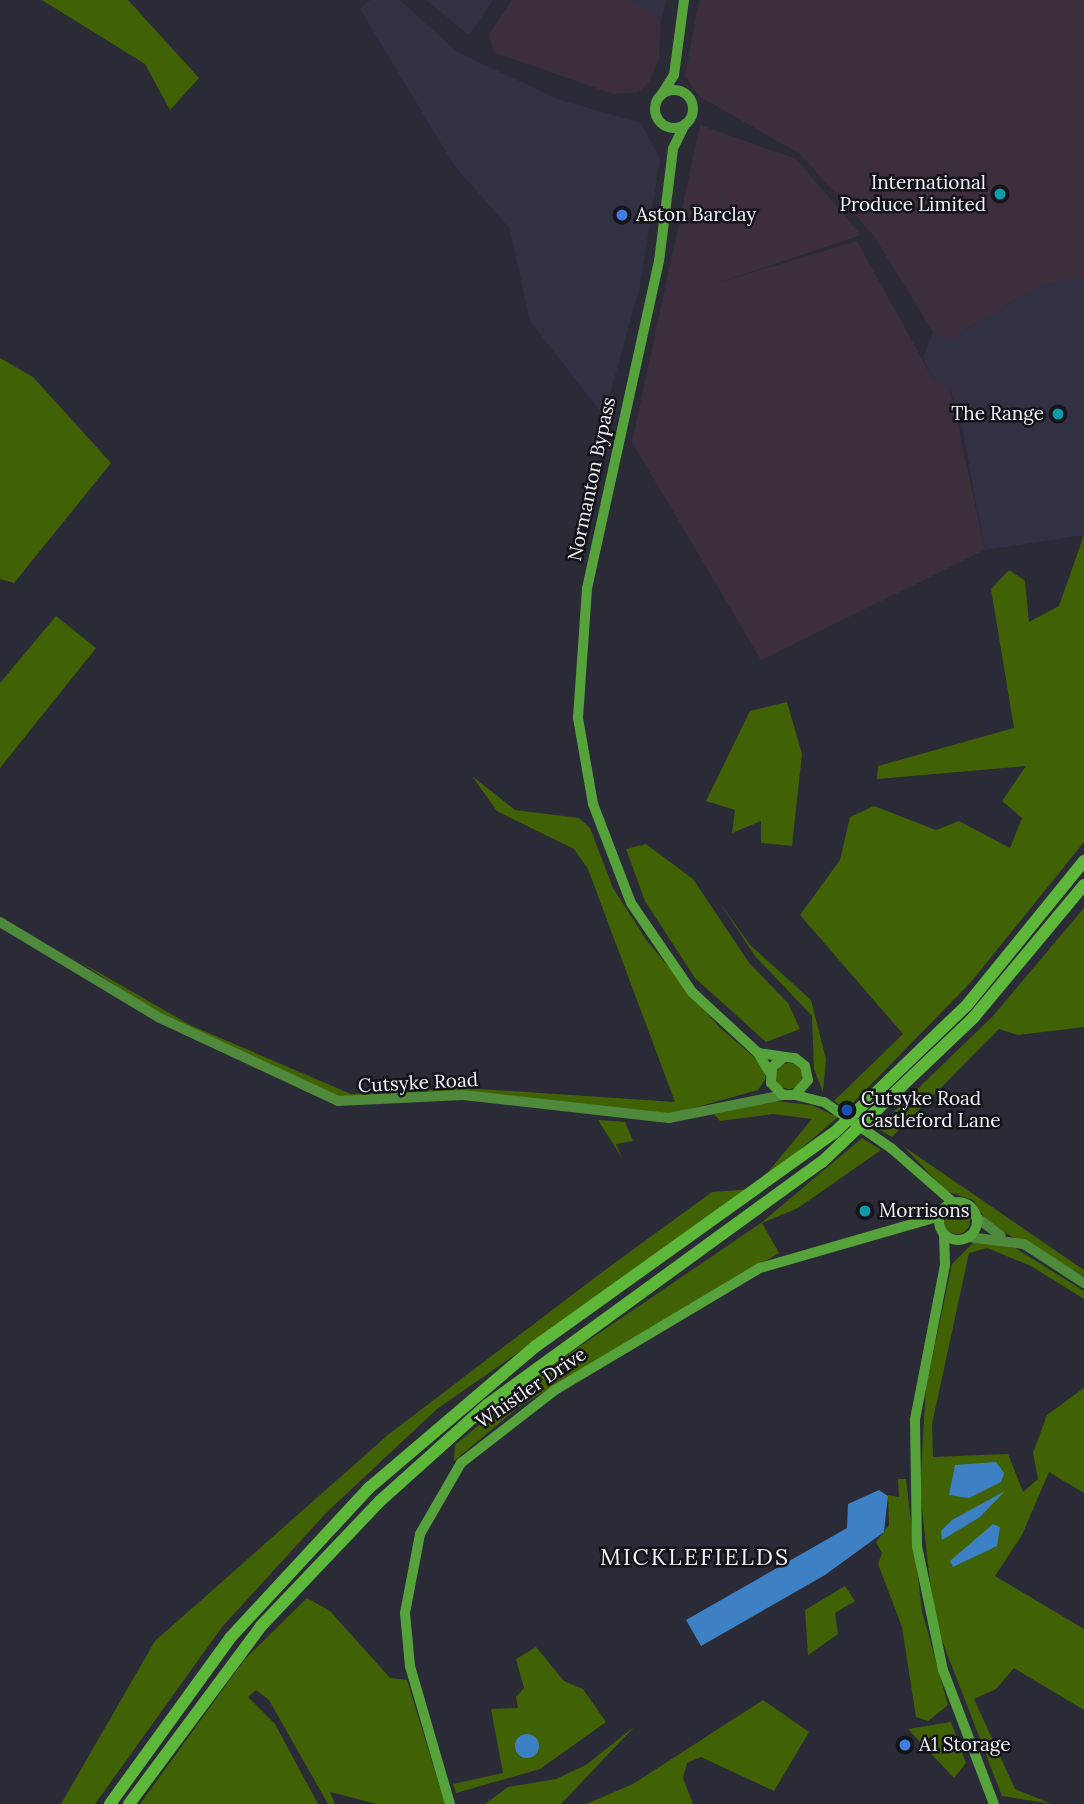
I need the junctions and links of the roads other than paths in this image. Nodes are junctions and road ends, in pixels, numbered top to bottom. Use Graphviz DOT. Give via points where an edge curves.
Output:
graph roads {
  1 [pos="684,0"];
  2 [pos="678,53"];
  3 [pos="685,94"];
  4 [pos="660,97"];
  5 [pos="685,124"];
  6 [pos="663,125"];
  7 [pos="671,163"];
  8 [pos="1084,861"];
  9 [pos="1084,885"];
  10 [pos="0,922"];
  11 [pos="758,1053"];
  12 [pos="783,1058"];
  13 [pos="770,1075"];
  14 [pos="808,1075"];
  15 [pos="783,1095"];
  16 [pos="795,1095"];
  17 [pos="754,1096"];
  18 [pos="824,1102"];
  19 [pos="930,1180"];
  20 [pos="953,1202"];
  21 [pos="940,1215"];
  22 [pos="976,1217"];
  23 [pos="915,1227"];
  24 [pos="943,1234"];
  25 [pos="1002,1237"];
  26 [pos="965,1238"];
  27 [pos="945,1265"];
  28 [pos="1084,1283"];
  29 [pos="110,1804"];
  30 [pos="129,1804"];
  31 [pos="450,1804"];
  32 [pos="994,1804"];
  1 -- 2 [label="main road"];
  2 -- 3 [label="main road"];
  2 -- 4 [label="main road"];
  3 -- 4 [label="main road"];
  3 -- 5 [label="main road" via="692,107"];
  4 -- 6 [label="main road" via="655,113"];
  5 -- 6 [label="main road"];
  5 -- 7 [label="main road, Normanton Bypass"];
  6 -- 7 [label="main road, Normanton Bypass"];
  7 -- 11 [label="main road, Normanton Bypass" via="659,261 579,649 578,718 593,804 618,877 660,951 711,1012"];
  8 -- 29 [label="highway" via="967,1005 834,1133 536,1346 369,1488 230,1637"];
  9 -- 30 [label="highway" via="992,998 882,1109 738,1227 487,1405 380,1501 261,1626"];
  10 -- 17 [label="main road, Cutsyke Road" via="159,1018 338,1101 463,1095 669,1118"];
  11 -- 12 [label="main road"];
  11 -- 13 [label="main road"];
  12 -- 13 [label="main road"];
  12 -- 14 [label="main road" via="799,1060"];
  13 -- 15 [label="main road"];
  13 -- 17 [label="main road"];
  14 -- 16 [label="main road"];
  14 -- 18 [label="main road"];
  15 -- 16 [label="main road"];
  15 -- 17 [label="main road, Cutsyke Road"];
  16 -- 18 [label="main road"];
  18 -- 19 [label="main road"];
  19 -- 20 [label="main road"];
  19 -- 21 [label="main road"];
  20 -- 21 [label="main road"];
  20 -- 22 [label="main road" via="968,1205"];
  21 -- 23 [label="main road, Whistler Drive"];
  21 -- 24 [label="main road"];
  22 -- 25 [label="main road"];
  22 -- 26 [label="main road"];
  23 -- 24 [label="main road, Whistler Drive"];
  23 -- 31 [label="main road, Whistler Drive" via="830,1244 745,1276 555,1390 461,1463 420,1534 405,1613 410,1666"];
  24 -- 26 [label="main road"];
  24 -- 27 [label="main road"];
  25 -- 26 [label="main road"];
  25 -- 28 [label="main road" via="1030,1247"];
  26 -- 27 [label="main road"];
  27 -- 32 [label="main road" via="915,1420 917,1546 943,1670"];
}
